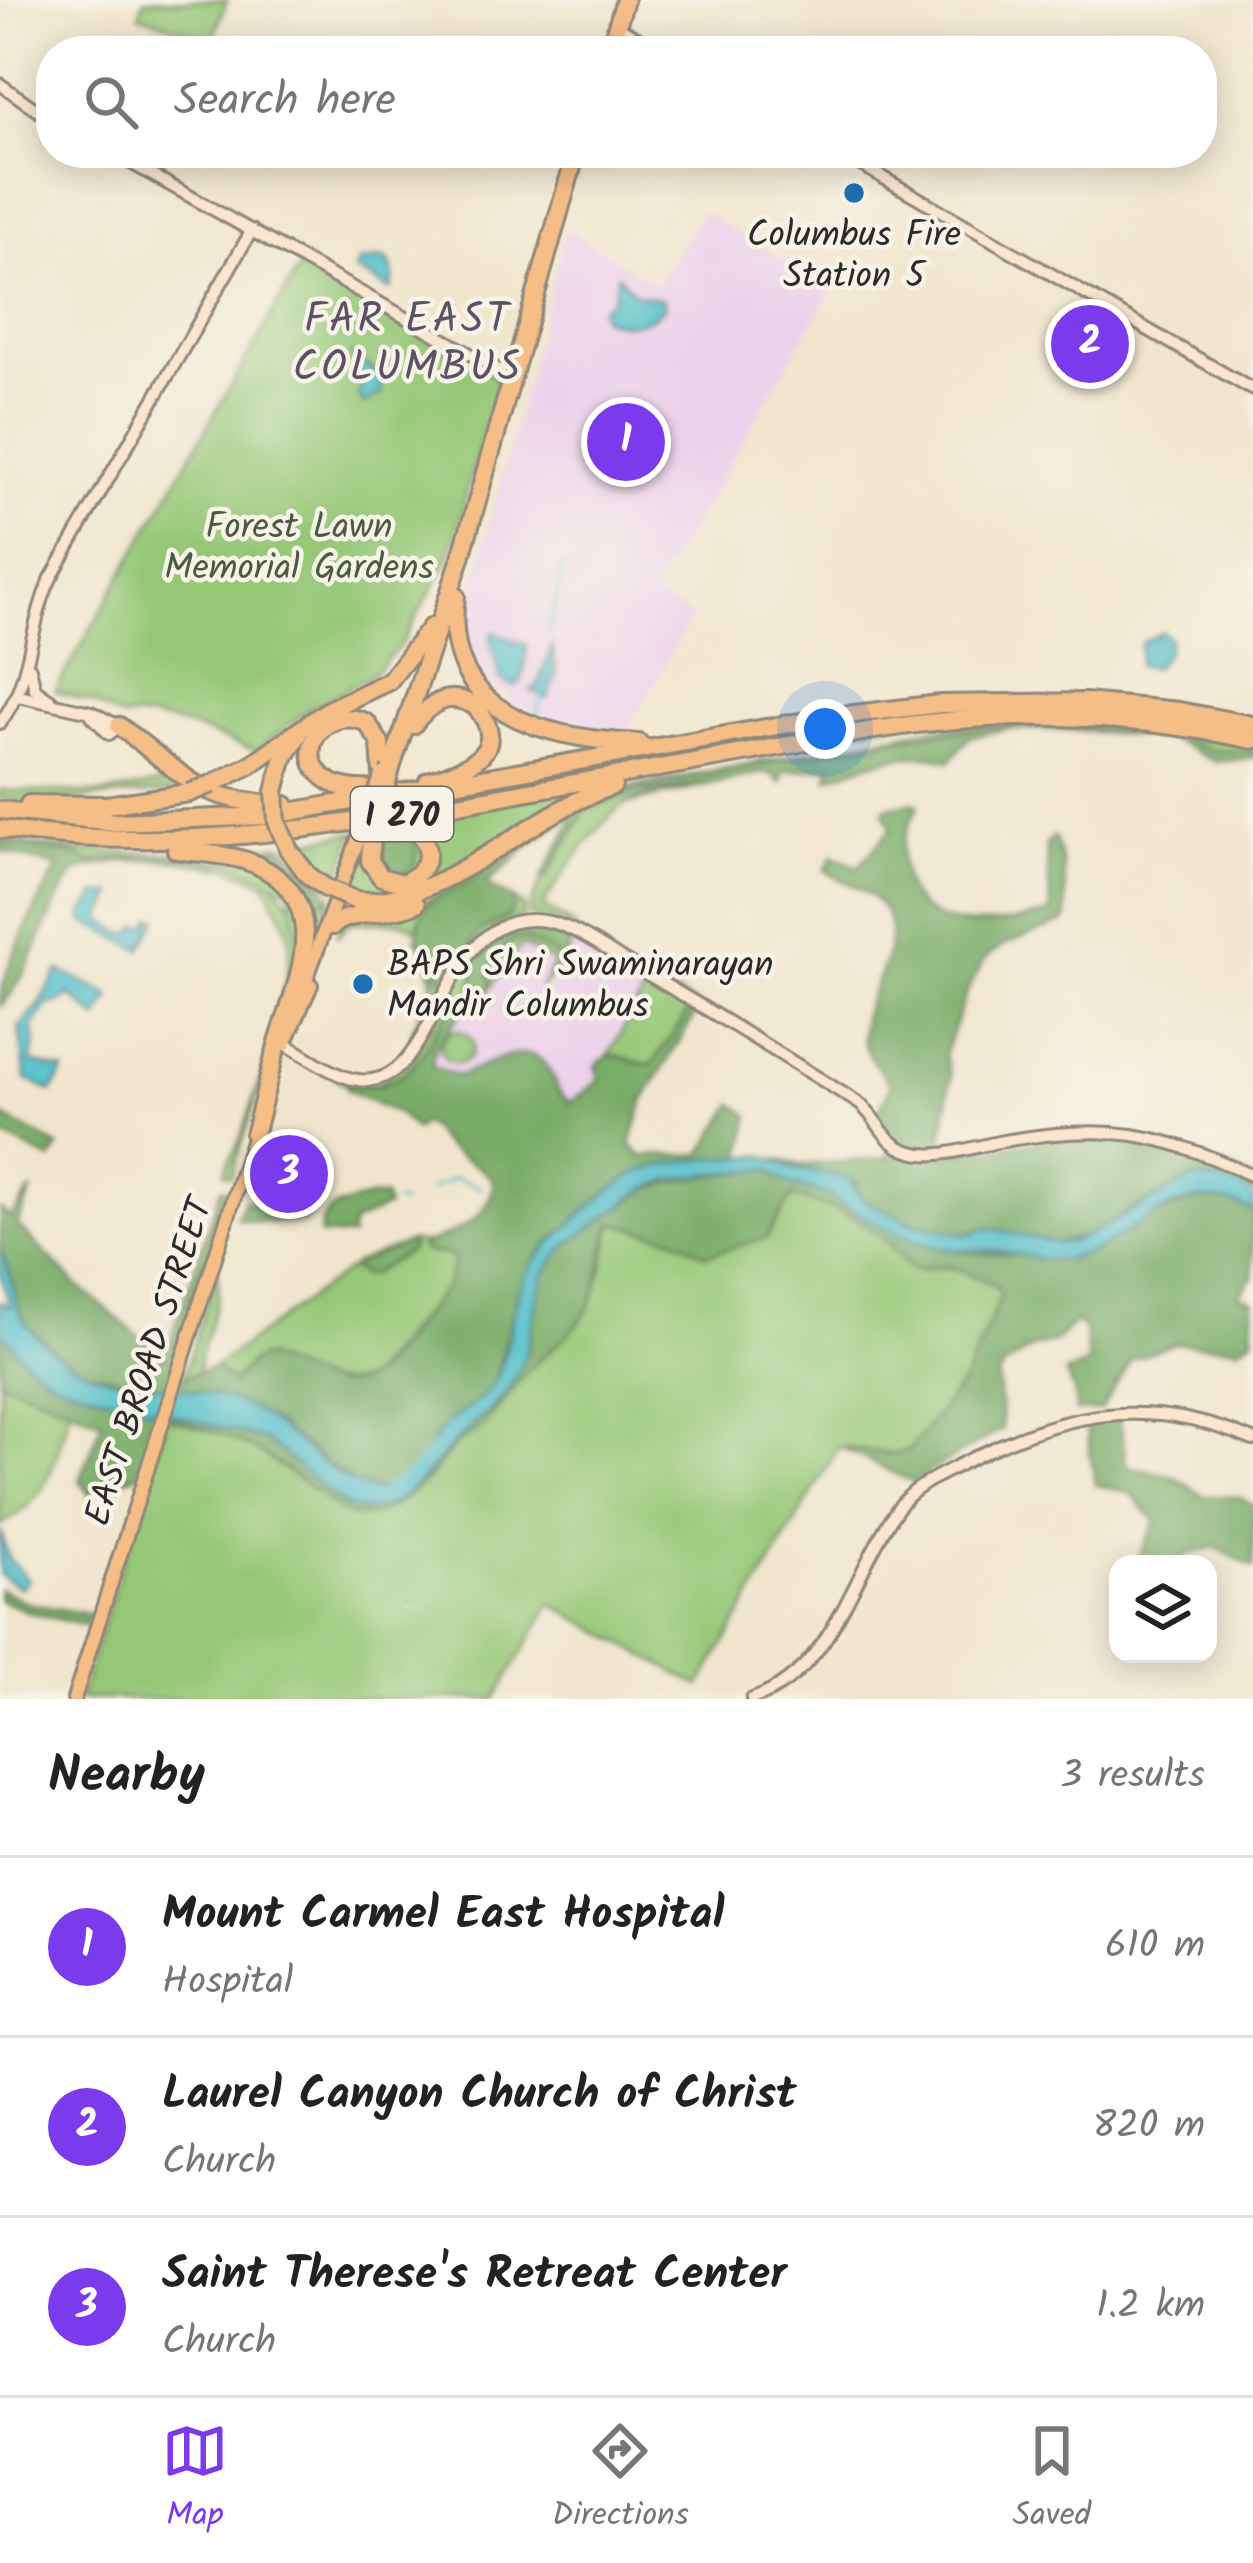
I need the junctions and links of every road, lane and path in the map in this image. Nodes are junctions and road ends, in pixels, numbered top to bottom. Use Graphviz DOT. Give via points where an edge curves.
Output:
graph roads {
  1 [pos="625,0"];
  2 [pos="616,26"];
  3 [pos="613,36"];
  4 [pos="634,36"];
  5 [pos="0,84"];
  6 [pos="36,109"];
  7 [pos="139,168"];
  8 [pos="572,168"];
  9 [pos="866,168"];
  10 [pos="252,230"];
  11 [pos="513,378"];
  12 [pos="1253,390"];
  13 [pos="460,561"];
  14 [pos="447,600"];
  15 [pos="29,658"];
  16 [pos="18,696"];
  17 [pos="59,704"];
  18 [pos="828,716"];
  19 [pos="317,717"];
  20 [pos="0,723"];
  21 [pos="1253,724"];
  22 [pos="118,726"];
  23 [pos="1253,740"];
  24 [pos="640,743"];
  25 [pos="801,743"];
  26 [pos="428,781"];
  27 [pos="382,785"];
  28 [pos="281,798"];
  29 [pos="0,806"];
  30 [pos="79,820"];
  31 [pos="0,833"];
  32 [pos="364,841"];
  33 [pos="499,844"];
  34 [pos="175,850"];
  35 [pos="333,926"];
  36 [pos="285,1044"];
  37 [pos="254,1136"];
  38 [pos="1253,1176"];
  39 [pos="1253,1440"];
  40 [pos="74,1699"];
  41 [pos="752,1699"];
  1 -- 2 [label="highway"];
  2 -- 3 [label="highway"];
  2 -- 4 [label="street"];
  5 -- 6 [label="street"];
  7 -- 10 [label="street"];
  8 -- 11 [label="highway, EAST BROAD STREET"];
  9 -- 12 [label="street"];
  10 -- 11 [label="street"];
  10 -- 15 [label="street" via="51,578"];
  11 -- 13 [label="highway, EAST BROAD STREET"];
  13 -- 14 [label="highway, EAST BROAD STREET"];
  13 -- 24 [label="highway" via="453,638 475,685 547,732"];
  14 -- 19 [label="highway" via="389,681"];
  14 -- 27 [label="highway, EAST BROAD STREET"];
  15 -- 16 [label="street"];
  15 -- 17 [label="street" via="32,684"];
  16 -- 17 [label="street"];
  16 -- 20 [label="street"];
  17 -- 22 [label="street"];
  18 -- 21 [label="highway, I 270" via="1054,700"];
  18 -- 24 [label="highway"];
  18 -- 30 [label="highway, I 270" via="278,815"];
  19 -- 28 [label="highway" via="286,752"];
  19 -- 29 [label="highway, bridge" via="250,765 189,793 106,805"];
  22 -- 28 [label="highway" via="205,791 240,802"];
  23 -- 25 [label="highway, I 270" via="1142,721 1033,715"];
  24 -- 26 [label="highway"];
  25 -- 31 [label="highway, I 270" via="269,835 154,842"];
  25 -- 33 [label="highway" via="591,792"];
  26 -- 27 [label="highway"];
  26 -- 27 [label="highway" via="465,769 484,750 488,726 472,704 432,704"];
  27 -- 27 [label="highway" via="344,787 323,776 312,751 319,731 343,717 367,723 380,743"];
  27 -- 28 [label="highway"];
  27 -- 32 [label="highway, bridge"];
  27 -- 32 [label="main road, EAST BROAD STREET, bridge"];
  28 -- 30 [label="highway" via="201,815"];
  28 -- 33 [label="highway, bridge" via="277,822 289,850 326,888 355,900 418,893"];
  29 -- 30 [label="highway, I 270"];
  31 -- 34 [label="highway"];
  32 -- 34 [label="highway" via="372,867 388,880 408,880 426,863 423,838 400,824"];
  32 -- 35 [label="main road, EAST BROAD STREET"];
  32 -- 36 [label="main road, EAST BROAD STREET"];
  33 -- 35 [label="highway" via="416,904 346,915"];
  34 -- 37 [label="highway" via="265,870 285,886 303,922 304,958"];
  35 -- 36 [label="main road, EAST BROAD STREET"];
  36 -- 37 [label="main road, EAST BROAD STREET"];
  36 -- 38 [label="street" via="347,1077 390,1075 476,944 507,924 542,920 860,1104 888,1141 912,1153 1108,1130 1187,1148"];
  37 -- 40 [label="main road, EAST BROAD STREET"];
  39 -- 41 [label="street" via="1190,1419 1117,1413 1044,1425 988,1450 909,1496 807,1663"];
}
